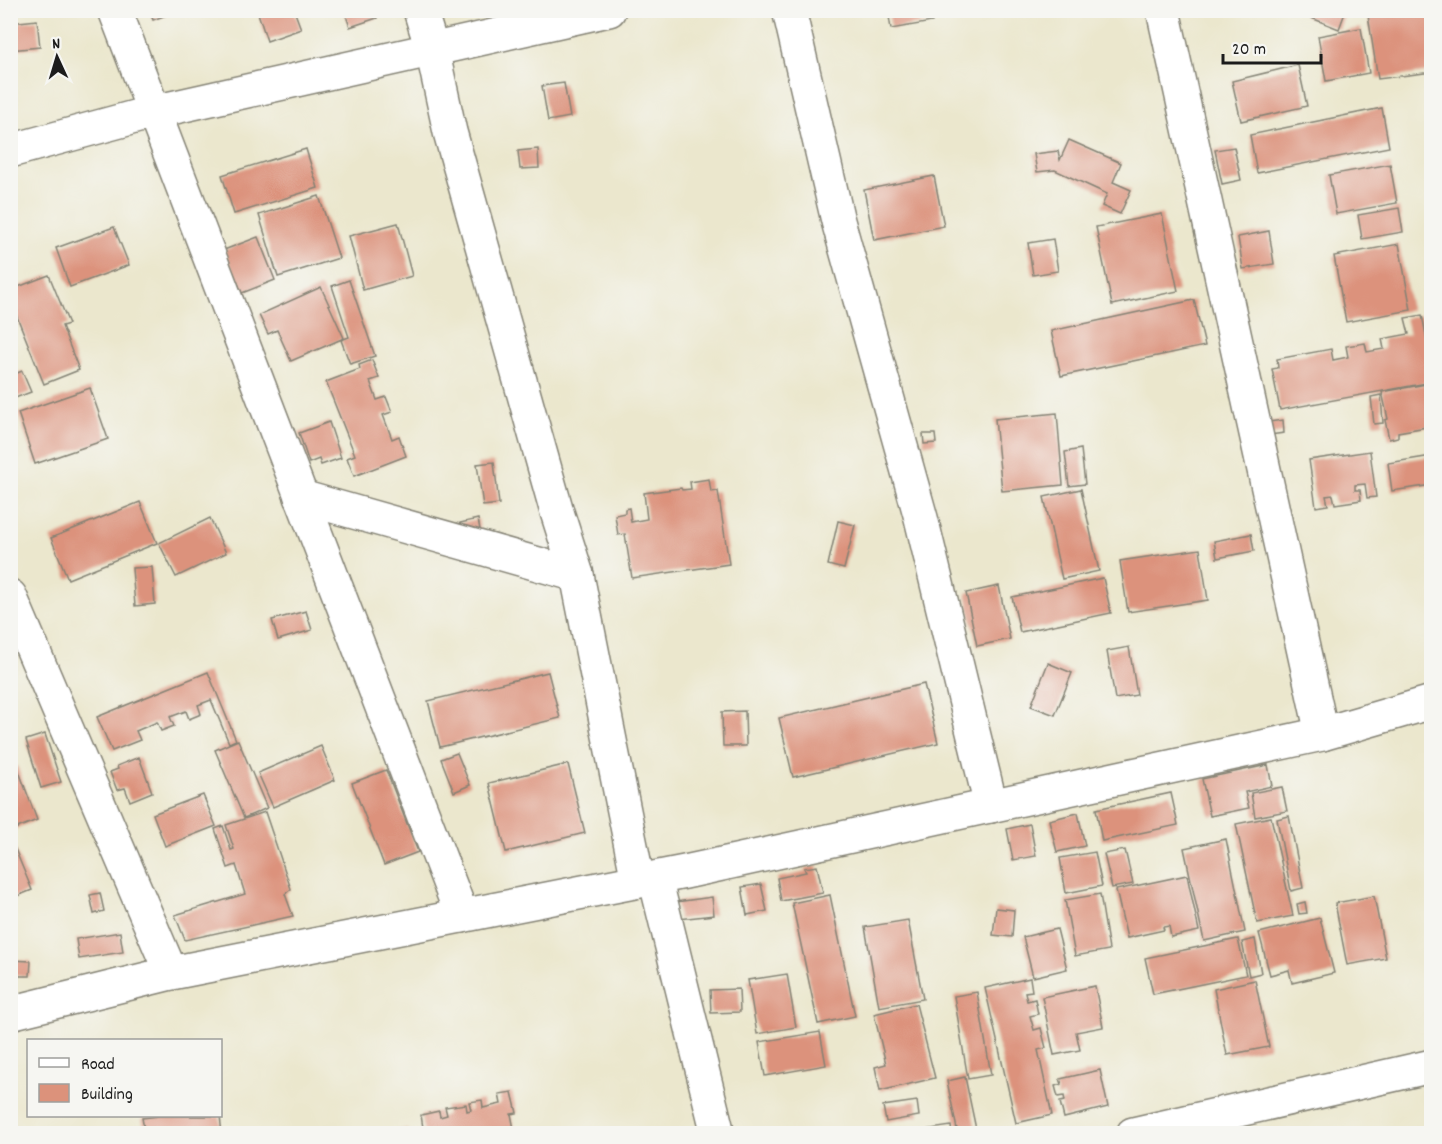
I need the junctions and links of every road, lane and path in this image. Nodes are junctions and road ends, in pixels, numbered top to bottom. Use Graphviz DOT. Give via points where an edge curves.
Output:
graph roads {
  1 [pos="115,10"];
  2 [pos="420,10"];
  3 [pos="609,10"];
  4 [pos="789,10"];
  5 [pos="1163,10"];
  6 [pos="432,49"];
  7 [pos="153,112"];
  8 [pos="10,151"];
  9 [pos="301,497"];
  10 [pos="577,575"];
  11 [pos="10,596"];
  12 [pos="1431,702"];
  13 [pos="1322,734"];
  14 [pos="992,806"];
  15 [pos="646,880"];
  16 [pos="462,916"];
  17 [pos="171,973"];
  18 [pos="10,1013"];
  19 [pos="1431,1066"];
  20 [pos="718,1134"];
  21 [pos="1133,1134"];
  1 -- 7 [label="street"];
  2 -- 6 [label="street"];
  3 -- 6 [label="street"];
  4 -- 14 [label="street" via="838,220 921,518"];
  5 -- 13 [label="street"];
  6 -- 7 [label="street"];
  6 -- 10 [label="street" via="450,132"];
  7 -- 8 [label="street"];
  7 -- 9 [label="street"];
  9 -- 10 [label="street"];
  9 -- 16 [label="street"];
  10 -- 15 [label="street"];
  11 -- 17 [label="street"];
  12 -- 13 [label="street"];
  13 -- 14 [label="street"];
  14 -- 15 [label="street"];
  15 -- 16 [label="street"];
  15 -- 20 [label="street"];
  16 -- 17 [label="street"];
  17 -- 18 [label="street"];
  19 -- 21 [label="street"];
}
